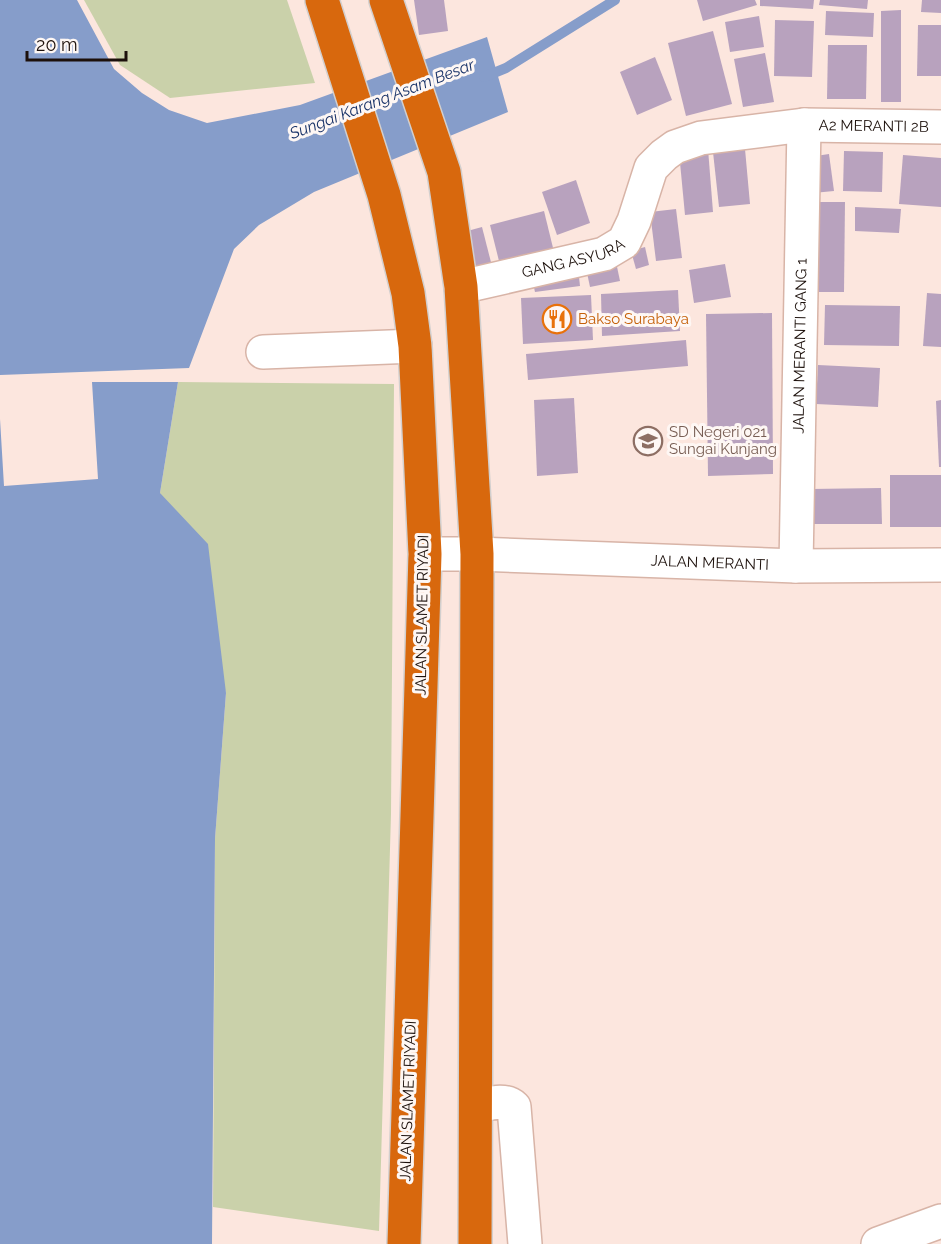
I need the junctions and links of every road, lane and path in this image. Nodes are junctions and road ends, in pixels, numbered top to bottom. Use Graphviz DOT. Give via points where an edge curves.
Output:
graph roads {
  1 [pos="322,0"];
  2 [pos="387,4"];
  3 [pos="804,125"];
  4 [pos="941,127"];
  5 [pos="461,287"];
  6 [pos="415,346"];
  7 [pos="263,352"];
  8 [pos="425,554"];
  9 [pos="477,554"];
  10 [pos="796,566"];
  11 [pos="941,566"];
  12 [pos="476,1106"];
  13 [pos="941,1221"];
  14 [pos="404,1244"];
  15 [pos="475,1244"];
  16 [pos="525,1244"];
  17 [pos="878,1244"];
  1 -- 6 [label="highway, JALAN SLAMET RIYADI" via="384,195 408,293"];
  2 -- 5 [label="highway" via="444,172"];
  3 -- 4 [label="street, A2 MERANTI 2B"];
  3 -- 5 [label="street, GANG ASYURA" via="701,138 675,147 651,168 624,242 604,254"];
  3 -- 10 [label="street, JALAN MERANTI GANG 1"];
  5 -- 9 [label="highway"];
  6 -- 7 [label="street"];
  6 -- 8 [label="highway, JALAN SLAMET RIYADI"];
  8 -- 9 [label="street, JALAN MERANTI"];
  8 -- 14 [label="highway, JALAN SLAMET RIYADI"];
  9 -- 10 [label="street, JALAN MERANTI"];
  9 -- 12 [label="highway"];
  10 -- 11 [label="street, JALAN MERANTI"];
  12 -- 15 [label="highway"];
  12 -- 16 [label="street" via="496,1102 514,1107"];
  13 -- 17 [label="street"];
}
